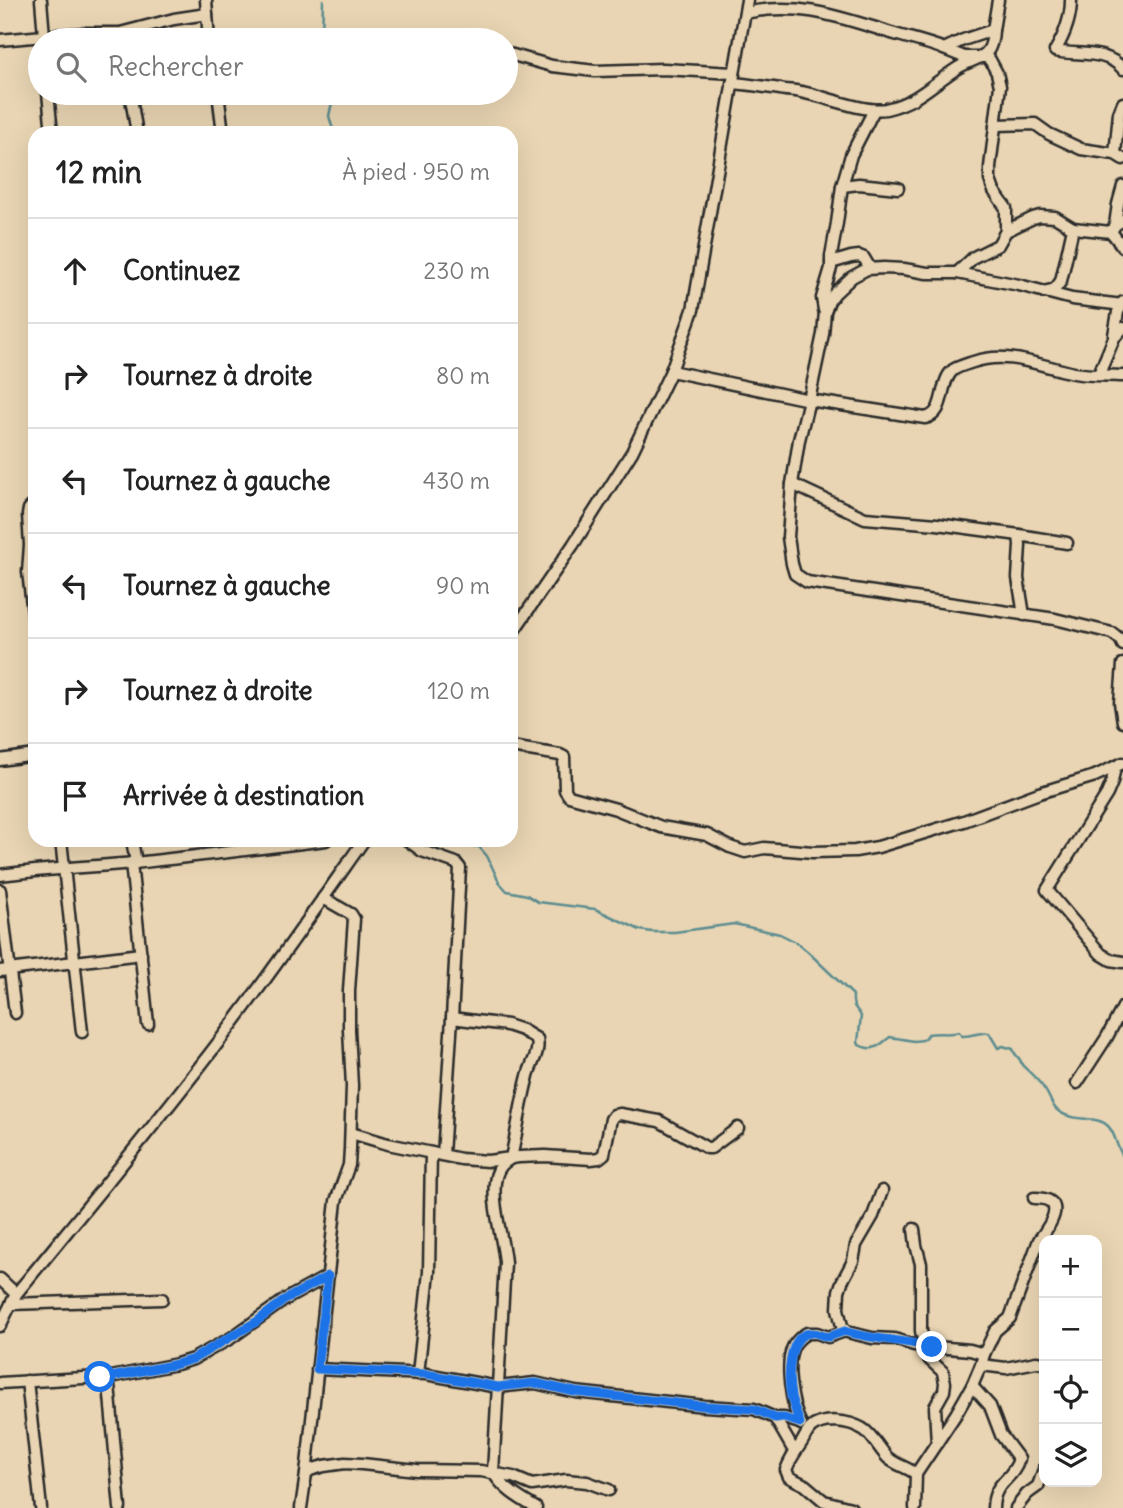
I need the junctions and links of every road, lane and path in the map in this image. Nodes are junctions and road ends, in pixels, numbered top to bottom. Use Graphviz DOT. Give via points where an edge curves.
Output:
graph roads {
  1 [pos="41,0"];
  2 [pos="206,0"];
  3 [pos="747,0"];
  4 [pos="998,0"];
  5 [pos="1071,0"];
  6 [pos="745,13"];
  7 [pos="207,14"];
  8 [pos="43,28"];
  9 [pos="148,28"];
  10 [pos="208,28"];
  11 [pos="993,30"];
  12 [pos="28,39"];
  13 [pos="0,40"];
  14 [pos="963,40"];
  15 [pos="944,49"];
  16 [pos="518,56"];
  17 [pos="964,57"];
  18 [pos="977,58"];
  19 [pos="1123,69"];
  20 [pos="733,78"];
  21 [pos="1123,103"];
  22 [pos="49,105"];
  23 [pos="132,105"];
  24 [pos="220,105"];
  25 [pos="874,110"];
  26 [pos="995,125"];
  27 [pos="51,126"];
  28 [pos="136,126"];
  29 [pos="222,126"];
  30 [pos="1119,156"];
  31 [pos="842,186"];
  32 [pos="1123,186"];
  33 [pos="898,188"];
  34 [pos="1115,227"];
  35 [pos="1073,228"];
  36 [pos="1006,231"];
  37 [pos="1123,237"];
  38 [pos="1123,247"];
  39 [pos="831,263"];
  40 [pos="870,268"];
  41 [pos="957,273"];
  42 [pos="824,289"];
  43 [pos="1043,292"];
  44 [pos="835,293"];
  45 [pos="1122,304"];
  46 [pos="825,312"];
  47 [pos="1123,328"];
  48 [pos="1114,338"];
  49 [pos="671,371"];
  50 [pos="1099,374"];
  51 [pos="1123,376"];
  52 [pos="809,400"];
  53 [pos="792,484"];
  54 [pos="1018,534"];
  55 [pos="1068,543"];
  56 [pos="1024,614"];
  57 [pos="518,625"];
  58 [pos="1123,645"];
  59 [pos="1123,664"];
  60 [pos="1123,722"];
  61 [pos="518,748"];
  62 [pos="28,756"];
  63 [pos="0,760"];
  64 [pos="1119,765"];
  65 [pos="62,847"];
  66 [pos="132,847"];
  67 [pos="267,847"];
  68 [pos="358,847"];
  69 [pos="417,847"];
  70 [pos="133,863"];
  71 [pos="65,869"];
  72 [pos="0,876"];
  73 [pos="0,890"];
  74 [pos="323,898"];
  75 [pos="141,954"];
  76 [pos="74,961"];
  77 [pos="1123,962"];
  78 [pos="5,970"];
  79 [pos="1123,1007"];
  80 [pos="15,1013"];
  81 [pos="452,1018"];
  82 [pos="148,1024"];
  83 [pos="82,1032"];
  84 [pos="1077,1083"];
  85 [pos="738,1128"];
  86 [pos="351,1133"];
  87 [pos="431,1153"];
  88 [pos="443,1156"];
  89 [pos="512,1158"];
  90 [pos="882,1191"];
  91 [pos="1034,1198"];
  92 [pos="914,1229"];
  93 [pos="328,1276"];
  94 [pos="0,1279"];
  95 [pos="14,1299"];
  96 [pos="162,1300"];
  97 [pos="0,1326"];
  98 [pos="845,1331"];
  99 [pos="924,1345"];
  100 [pos="982,1360"];
  101 [pos="1039,1362"];
  102 [pos="317,1369"];
  103 [pos="418,1374"];
  104 [pos="106,1378"];
  105 [pos="27,1381"];
  106 [pos="0,1382"];
  107 [pos="972,1386"];
  108 [pos="498,1387"];
  109 [pos="775,1418"];
  110 [pos="800,1423"];
  111 [pos="811,1428"];
  112 [pos="937,1443"];
  113 [pos="794,1451"];
  114 [pos="493,1472"];
  115 [pos="306,1474"];
  116 [pos="916,1474"];
  117 [pos="1039,1483"];
  118 [pos="609,1490"];
  119 [pos="41,1508"];
  120 [pos="120,1508"];
  121 [pos="301,1508"];
  122 [pos="536,1508"];
  123 [pos="851,1508"];
  124 [pos="915,1508"];
  125 [pos="993,1508"];
  126 [pos="1016,1508"];
  1 -- 8 [label="street"];
  2 -- 7 [label="street"];
  3 -- 6 [label="street"];
  4 -- 11 [label="street"];
  5 -- 19 [label="street" via="1055,51 1103,56"];
  6 -- 15 [label="street" via="776,8 814,12"];
  6 -- 20 [label="street"];
  7 -- 9 [label="street"];
  7 -- 10 [label="street"];
  11 -- 14 [label="street"];
  11 -- 18 [label="street" via="989,51"];
  12 -- 13 [label="street"];
  14 -- 15 [label="street"];
  14 -- 17 [label="street"];
  15 -- 17 [label="street"];
  16 -- 20 [label="street" via="595,71 664,69"];
  17 -- 18 [label="street"];
  18 -- 25 [label="street" via="918,97"];
  18 -- 26 [label="street" via="990,60 1000,80"];
  20 -- 25 [label="street"];
  20 -- 49 [label="street" via="694,310"];
  21 -- 30 [label="street"];
  22 -- 27 [label="street"];
  23 -- 28 [label="street"];
  24 -- 29 [label="street"];
  25 -- 31 [label="street" via="851,155"];
  26 -- 30 [label="street" via="1035,124 1081,149"];
  26 -- 36 [label="street" via="990,180 1006,208"];
  31 -- 33 [label="street"];
  31 -- 39 [label="street"];
  32 -- 34 [label="street"];
  34 -- 35 [label="street"];
  34 -- 37 [label="street"];
  34 -- 38 [label="street"];
  35 -- 36 [label="street" via="1055,217 1040,216"];
  35 -- 43 [label="street" via="1062,281"];
  36 -- 41 [label="street" via="998,245 974,257"];
  39 -- 40 [label="street" via="859,256"];
  39 -- 42 [label="street"];
  40 -- 41 [label="street"];
  40 -- 44 [label="street"];
  41 -- 43 [label="street"];
  42 -- 44 [label="street"];
  42 -- 46 [label="street"];
  43 -- 45 [label="street"];
  44 -- 46 [label="street"];
  45 -- 48 [label="street"];
  46 -- 52 [label="street"];
  47 -- 48 [label="street"];
  48 -- 50 [label="street"];
  49 -- 52 [label="street"];
  49 -- 57 [label="street" via="632,452"];
  50 -- 51 [label="street"];
  50 -- 52 [label="street" via="1074,373 1018,359 981,359 953,370 937,411 925,418"];
  52 -- 53 [label="street"];
  53 -- 54 [label="street" via="865,518"];
  53 -- 56 [label="street" via="788,537 792,564 795,574 807,582"];
  54 -- 55 [label="street"];
  54 -- 56 [label="street"];
  56 -- 58 [label="street" via="1112,633"];
  59 -- 60 [label="street"];
  61 -- 64 [label="street" via="564,757 569,796 661,827 707,835 745,852 878,847"];
  62 -- 63 [label="street"];
  64 -- 77 [label="street" via="1107,794 1047,890 1101,954"];
  65 -- 71 [label="street"];
  66 -- 70 [label="street"];
  67 -- 70 [label="street"];
  68 -- 74 [label="street"];
  69 -- 81 [label="street" via="460,868"];
  70 -- 71 [label="street"];
  70 -- 75 [label="street"];
  71 -- 72 [label="street"];
  71 -- 76 [label="street"];
  73 -- 78 [label="street"];
  74 -- 86 [label="street" via="354,919"];
  74 -- 95 [label="street" via="180,1092"];
  75 -- 76 [label="street"];
  75 -- 82 [label="street"];
  76 -- 78 [label="street"];
  76 -- 83 [label="street"];
  78 -- 80 [label="street"];
  79 -- 84 [label="street"];
  81 -- 88 [label="street"];
  81 -- 89 [label="street" via="507,1026 537,1039"];
  85 -- 89 [label="street" via="707,1148 659,1121 620,1114 611,1119 604,1154 599,1158"];
  86 -- 87 [label="street"];
  86 -- 93 [label="street" via="349,1165 336,1201"];
  87 -- 88 [label="street"];
  87 -- 103 [label="street" via="429,1272"];
  88 -- 89 [label="street" via="476,1161"];
  89 -- 108 [label="street" via="497,1174 494,1196 505,1263"];
  90 -- 98 [label="street" via="839,1291 838,1309"];
  91 -- 100 [label="street" via="1051,1201 1055,1212 1039,1240 1010,1318 995,1331"];
  92 -- 99 [label="street" via="921,1264"];
  93 -- 102 [label="street"];
  93 -- 104 [label="street" via="193,1359"];
  94 -- 95 [label="street"];
  95 -- 96 [label="street"];
  95 -- 97 [label="street"];
  98 -- 99 [label="street"];
  98 -- 110 [label="street" via="828,1337 807,1333 794,1344 791,1395"];
  99 -- 100 [label="street" via="964,1349"];
  99 -- 112 [label="street" via="930,1360 943,1371 945,1383 935,1407"];
  100 -- 101 [label="street" via="1006,1368"];
  100 -- 107 [label="street"];
  102 -- 103 [label="street"];
  102 -- 115 [label="street"];
  103 -- 108 [label="street"];
  104 -- 105 [label="street"];
  104 -- 120 [label="street"];
  105 -- 106 [label="street"];
  105 -- 119 [label="street"];
  107 -- 112 [label="street"];
  107 -- 125 [label="street" via="990,1406 1001,1435 1019,1460 997,1489"];
  108 -- 109 [label="street" via="535,1383 575,1392 754,1409"];
  108 -- 114 [label="street"];
  109 -- 110 [label="street"];
  109 -- 113 [label="street"];
  110 -- 111 [label="street"];
  111 -- 113 [label="street"];
  111 -- 116 [label="street" via="842,1422 865,1429 891,1460"];
  112 -- 116 [label="street"];
  113 -- 123 [label="street" via="786,1470 789,1477 824,1501"];
  114 -- 115 [label="street" via="345,1463 310,1469"];
  114 -- 118 [label="street" via="532,1485 566,1480"];
  114 -- 122 [label="street" via="509,1492"];
  115 -- 121 [label="street"];
  116 -- 124 [label="street"];
  117 -- 126 [label="street"];
}
